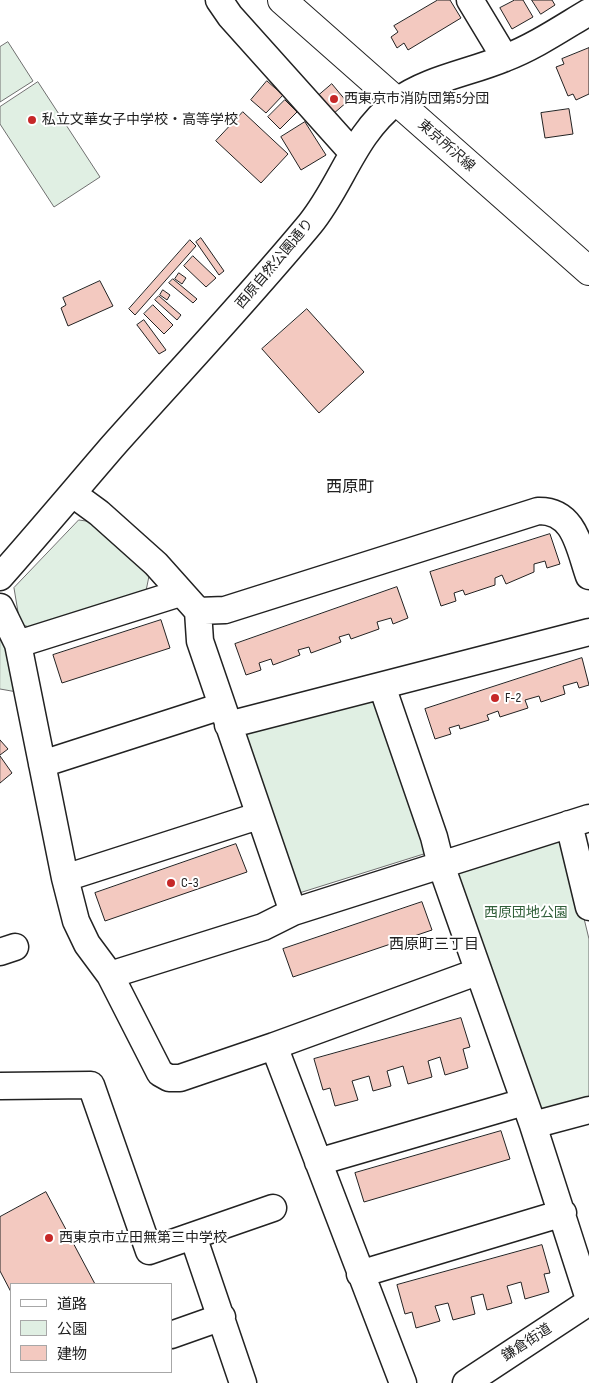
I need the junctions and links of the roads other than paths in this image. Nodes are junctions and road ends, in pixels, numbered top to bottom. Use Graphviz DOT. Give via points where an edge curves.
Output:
graph roads {
  1 [pos="218,0"];
  2 [pos="282,0"];
  3 [pos="470,0"];
  4 [pos="589,12"];
  5 [pos="505,58"];
  6 [pos="396,102"];
  7 [pos="352,152"];
  8 [pos="589,271"];
  9 [pos="73,494"];
  10 [pos="589,576"];
  11 [pos="0,577"];
  12 [pos="180,593"];
  13 [pos="0,607"];
  14 [pos="198,611"];
  15 [pos="589,632"];
  16 [pos="18,644"];
  17 [pos="382,686"];
  18 [pos="225,716"];
  19 [pos="42,764"];
  20 [pos="258,816"];
  21 [pos="579,821"];
  22 [pos="440,865"];
  23 [pos="65,878"];
  24 [pos="589,907"];
  25 [pos="292,912"];
  26 [pos="478,972"];
  27 [pos="110,975"];
  28 [pos="274,1046"];
  29 [pos="0,1086"];
  30 [pos="589,1110"];
  31 [pos="528,1114"];
  32 [pos="318,1162"];
  33 [pos="273,1208"];
  34 [pos="563,1213"];
  35 [pos="193,1236"];
  36 [pos="360,1274"];
  37 [pos="589,1301"];
  38 [pos="222,1317"];
  39 [pos="172,1335"];
  40 [pos="243,1383"];
  41 [pos="403,1383"];
  42 [pos="466,1383"];
  1 -- 7 [label="street"];
  2 -- 6 [label="main road, 東京所沢線"];
  3 -- 5 [label="street"];
  4 -- 5 [label="street, 西原自然公園通り"];
  5 -- 6 [label="street, 西原自然公園通り" via="424,86"];
  6 -- 7 [label="street, 西原自然公園通り" via="374,123"];
  6 -- 8 [label="main road, 東京所沢線"];
  7 -- 9 [label="street, 西原自然公園通り" via="312,222"];
  9 -- 11 [label="street, 西原自然公園通り"];
  9 -- 12 [label="street" via="156,564"];
  10 -- 14 [label="street" via="572,526 557,514 538,511 225,610"];
  12 -- 14 [label="street"];
  12 -- 16 [label="street"];
  13 -- 16 [label="street"];
  14 -- 18 [label="street" via="200,641"];
  15 -- 17 [label="street"];
  16 -- 19 [label="street"];
  17 -- 18 [label="street"];
  17 -- 22 [label="street" via="434,836"];
  18 -- 19 [label="street"];
  18 -- 20 [label="street"];
  19 -- 23 [label="street"];
  20 -- 23 [label="street"];
  20 -- 25 [label="street"];
  21 -- 22 [label="street"];
  21 -- 24 [label="street"];
  22 -- 25 [label="street"];
  22 -- 26 [label="street"];
  23 -- 27 [label="street" via="76,921 87,944"];
  25 -- 27 [label="street" via="263,927"];
  26 -- 28 [label="street"];
  26 -- 31 [label="street"];
  27 -- 28 [label="street" via="160,1073 169,1078 180,1078"];
  28 -- 32 [label="street"];
  29 -- 35 [label="street" via="91,1085 149,1251"];
  30 -- 31 [label="street"];
  31 -- 32 [label="street"];
  31 -- 34 [label="street"];
  32 -- 36 [label="street"];
  33 -- 35 [label="street"];
  34 -- 36 [label="street"];
  34 -- 37 [label="street"];
  35 -- 38 [label="street"];
  36 -- 41 [label="street"];
  37 -- 42 [label="street, 鎌倉街道"];
  38 -- 39 [label="street"];
  38 -- 40 [label="street"];
}
